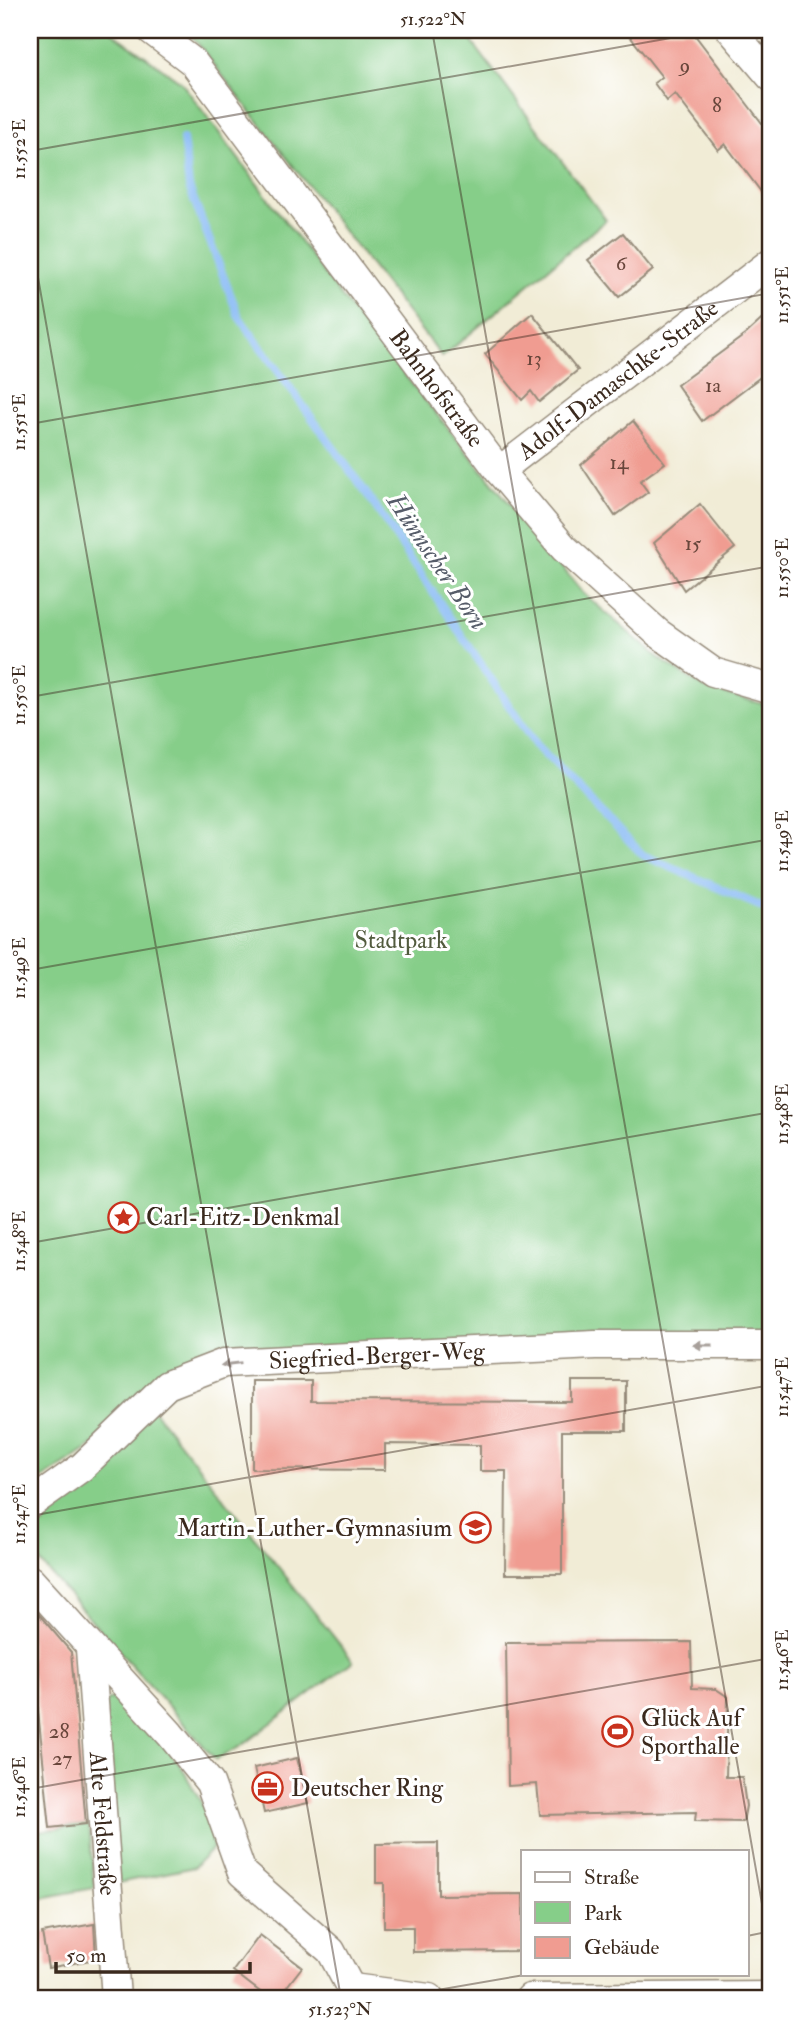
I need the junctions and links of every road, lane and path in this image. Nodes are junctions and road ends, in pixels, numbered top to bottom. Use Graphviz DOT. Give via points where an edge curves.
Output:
graph roads {
  1 [pos="151,30"];
  2 [pos="732,30"];
  3 [pos="771,78"];
  4 [pos="771,262"];
  5 [pos="499,471"];
  6 [pos="771,689"];
  7 [pos="771,1345"];
  8 [pos="30,1504"];
  9 [pos="30,1580"];
  10 [pos="90,1648"];
  11 [pos="354,1993"];
  12 [pos="771,1996"];
  13 [pos="116,1998"];
  14 [pos="429,1998"];
  15 [pos="530,1998"];
  1 -- 5 [label="street, Bahnhofstraße" via="193,62"];
  2 -- 3 [label="street"];
  4 -- 5 [label="street, Adolf-Damaschke-Straße"];
  5 -- 6 [label="street, Bahnhofstraße" via="564,548 658,633 713,672"];
  7 -- 8 [label="street, Siegfried-Berger-Weg, one-way" via="595,1345 224,1363 167,1385 82,1467"];
  9 -- 10 [label="street"];
  10 -- 11 [label="street" via="210,1783 242,1873 331,1951"];
  10 -- 13 [label="street, Alte Feldstraße"];
  11 -- 14 [label="street"];
  12 -- 15 [label="street"];
}
